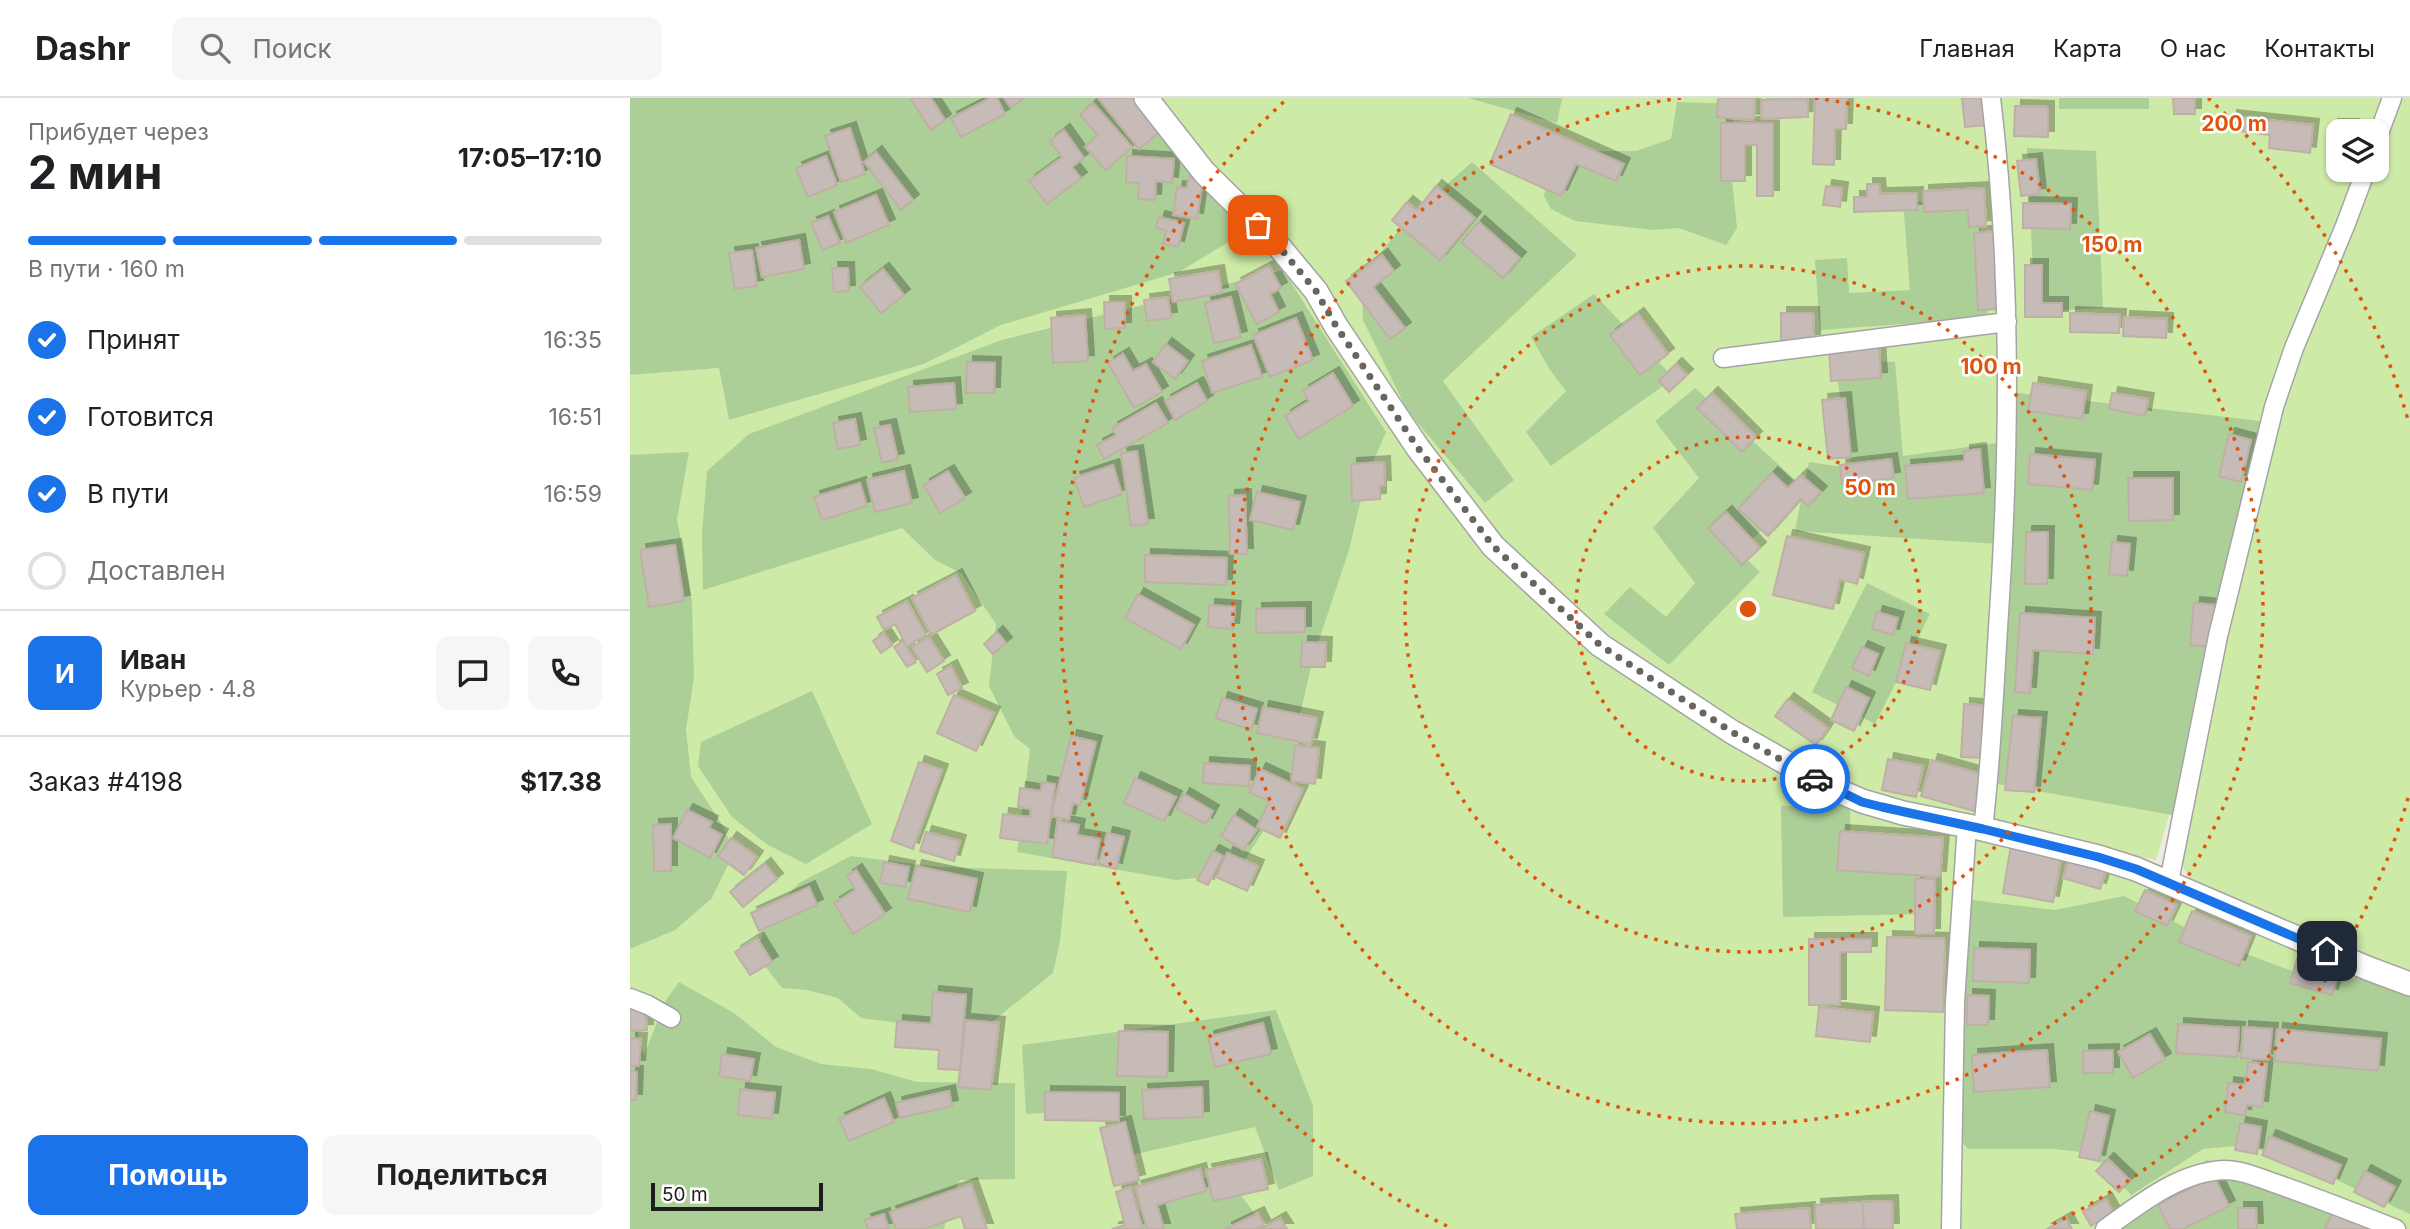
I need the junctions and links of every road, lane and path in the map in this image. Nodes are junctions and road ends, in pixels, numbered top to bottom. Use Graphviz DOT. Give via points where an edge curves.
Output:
graph roads {
  1 [pos="1146,98"];
  2 [pos="1991,98"];
  3 [pos="2392,98"];
  4 [pos="2384,119"];
  5 [pos="2362,182"];
  6 [pos="2007,322"];
  7 [pos="1723,358"];
  8 [pos="1975,827"];
  9 [pos="2169,882"];
  10 [pos="2410,984"];
  11 [pos="630,998"];
  12 [pos="671,1018"];
  13 [pos="1951,1229"];
  14 [pos="2105,1229"];
  15 [pos="2396,1229"];
  1 -- 8 [label="street" via="1204,172 1276,243 1316,291 1418,448 1493,546 1591,637 1732,732 1827,786 1862,802"];
  2 -- 6 [label="street"];
  3 -- 4 [label="street"];
  5 -- 9 [label="street" via="2274,407 2218,636"];
  6 -- 7 [label="street"];
  6 -- 8 [label="street" via="2004,537 1989,780"];
  8 -- 9 [label="street" via="2098,857"];
  8 -- 13 [label="street" via="1955,1002"];
  9 -- 10 [label="street"];
  11 -- 12 [label="street"];
  14 -- 15 [label="street" via="2166,1189 2225,1170"];
}
